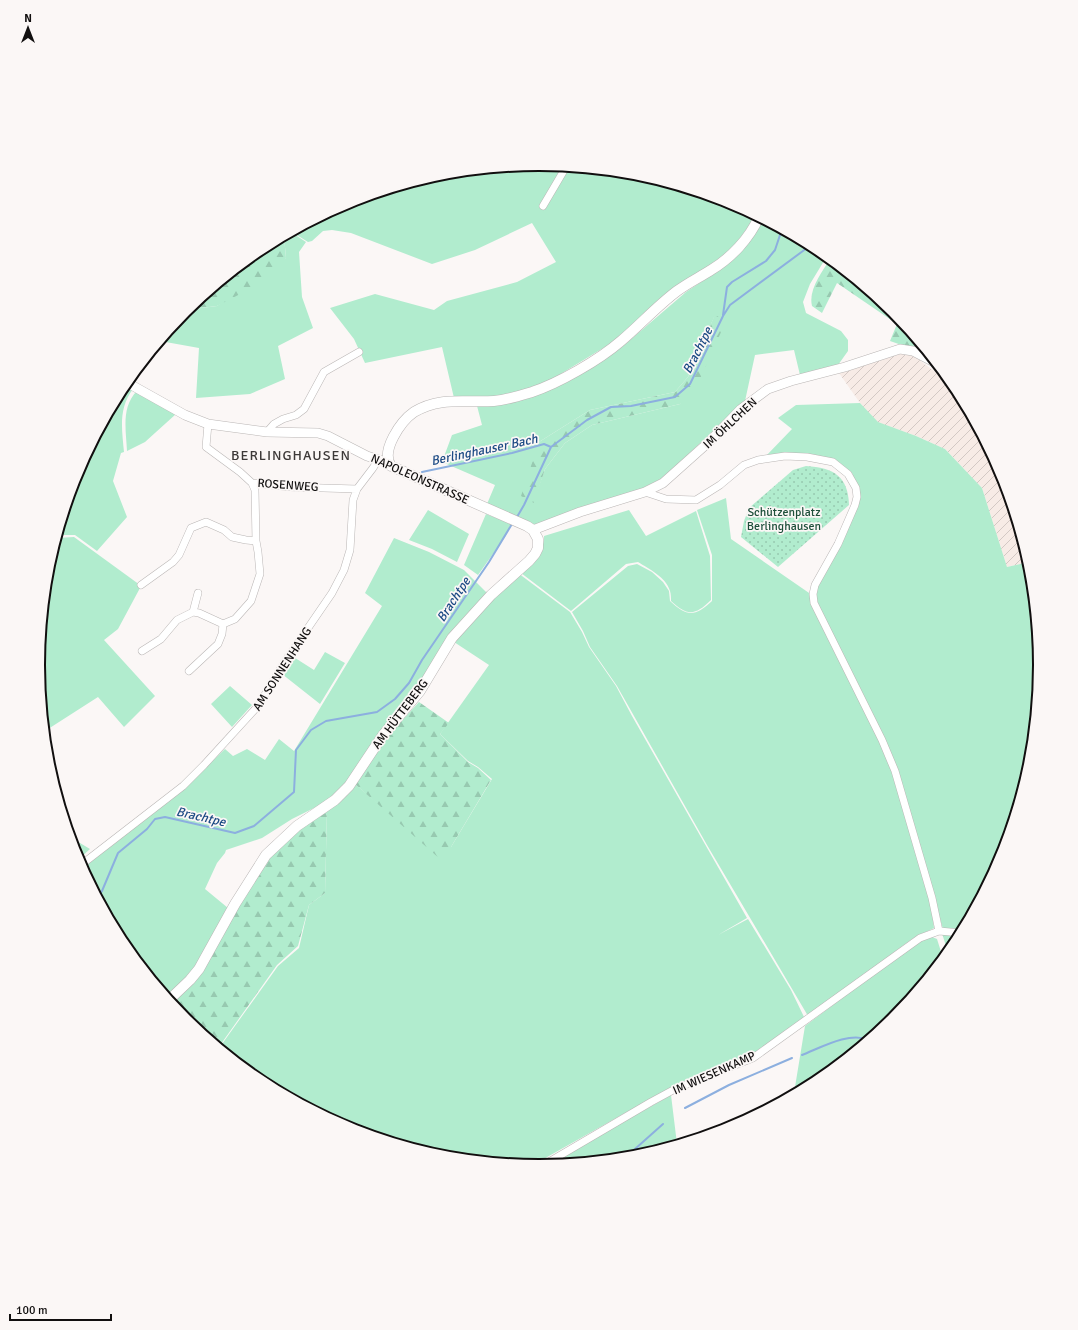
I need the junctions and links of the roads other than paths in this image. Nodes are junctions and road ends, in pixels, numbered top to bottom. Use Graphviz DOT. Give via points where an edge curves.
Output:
graph roads {
  1 [pos="563,172"];
  2 [pos="543,206"];
  3 [pos="756,222"];
  4 [pos="359,352"];
  5 [pos="926,358"];
  6 [pos="132,385"];
  7 [pos="208,424"];
  8 [pos="267,432"];
  9 [pos="378,460"];
  10 [pos="389,463"];
  11 [pos="252,483"];
  12 [pos="357,489"];
  13 [pos="645,492"];
  14 [pos="529,527"];
  15 [pos="256,541"];
  16 [pos="141,585"];
  17 [pos="198,593"];
  18 [pos="193,612"];
  19 [pos="223,624"];
  20 [pos="142,651"];
  21 [pos="189,671"];
  22 [pos="86,860"];
  23 [pos="939,931"];
  24 [pos="954,932"];
  25 [pos="173,996"];
  26 [pos="555,1159"];
  1 -- 2 [label="street"];
  3 -- 10 [label="main road" via="729,257 672,294 605,353 543,388 494,401 448,400 421,408 409,416 398,430 389,449"];
  4 -- 8 [label="street" via="324,372 304,409 274,424"];
  5 -- 13 [label="street, IM ÖHLCHEN" via="913,351 900,349 768,389 741,409 663,483"];
  6 -- 7 [label="street, NAPOLEONSTRASSE" via="180,412"];
  7 -- 8 [label="street, NAPOLEONSTRASSE"];
  7 -- 11 [label="street, ROSENWEG" via="206,447"];
  8 -- 9 [label="street, NAPOLEONSTRASSE" via="318,432"];
  9 -- 10 [label="street, NAPOLEONSTRASSE"];
  9 -- 12 [label="street, AM SONNENHANG"];
  10 -- 14 [label="main road, NAPOLEONSTRASSE" via="402,472"];
  11 -- 12 [label="street, ROSENWEG"];
  11 -- 15 [label="street" via="255,490"];
  12 -- 22 [label="street, AM SONNENHANG" via="353,500 350,555 344,570 332,594 284,663 258,706 183,786"];
  13 -- 14 [label="street, IM ÖHLCHEN"];
  13 -- 23 [label="street" via="666,500 696,500 720,486 744,465 785,456 833,462 848,474 856,488 855,505 838,544 815,585 814,603 895,771 932,898"];
  14 -- 25 [label="main road, AM HÜTTEBERG" via="539,542 535,554 491,595 452,638 420,691 383,735 349,786 335,800 297,826 271,850 234,904 199,969"];
  15 -- 16 [label="street" via="232,537 224,530 206,522 195,525 173,562"];
  15 -- 19 [label="street" via="260,574 251,601 235,619"];
  17 -- 18 [label="street"];
  18 -- 19 [label="street"];
  18 -- 20 [label="street" via="177,620 161,639"];
  19 -- 21 [label="street" via="218,644"];
  23 -- 24 [label="street"];
  23 -- 26 [label="street, IM WIESENKAMP" via="912,942 753,1058 675,1089"];
}
